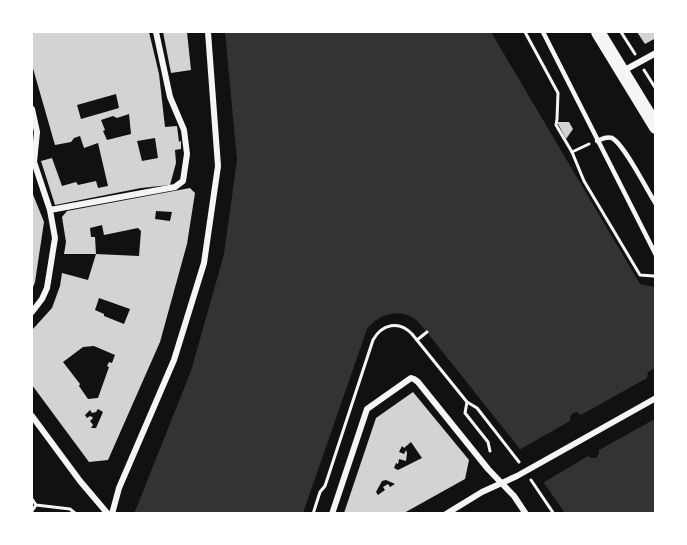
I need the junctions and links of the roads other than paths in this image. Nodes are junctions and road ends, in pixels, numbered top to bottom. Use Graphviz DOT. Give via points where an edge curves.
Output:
graph roads {
  1 [pos="156,32"];
  2 [pos="208,32"];
  3 [pos="543,32"];
  4 [pos="598,32"];
  5 [pos="656,52"];
  6 [pos="622,72"];
  7 [pos="32,109"];
  8 [pos="656,127"];
  9 [pos="597,141"];
  10 [pos="33,163"];
  11 [pos="656,204"];
  12 [pos="50,210"];
  13 [pos="656,255"];
  14 [pos="32,312"];
  15 [pos="656,398"];
  16 [pos="32,416"];
  17 [pos="502,483"];
  18 [pos="108,513"];
  19 [pos="112,513"];
  20 [pos="332,513"];
  21 [pos="446,513"];
  22 [pos="526,513"];
  1 -- 12 [label="street" via="171,102 184,130 187,154 183,181 175,187"];
  2 -- 19 [label="street" via="218,166 204,263 174,360"];
  3 -- 9 [label="lane"];
  4 -- 6 [label="main road"];
  5 -- 6 [label="street"];
  6 -- 8 [label="main road"];
  7 -- 10 [label="street" via="37,132"];
  9 -- 11 [label="lane" via="607,137 621,147"];
  9 -- 13 [label="lane"];
  10 -- 12 [label="street"];
  12 -- 14 [label="street" via="55,238 49,282"];
  15 -- 17 [label="street"];
  16 -- 18 [label="street"];
  17 -- 20 [label="street" via="418,382 410,378 368,409"];
  17 -- 21 [label="street"];
  17 -- 22 [label="street"];
}
